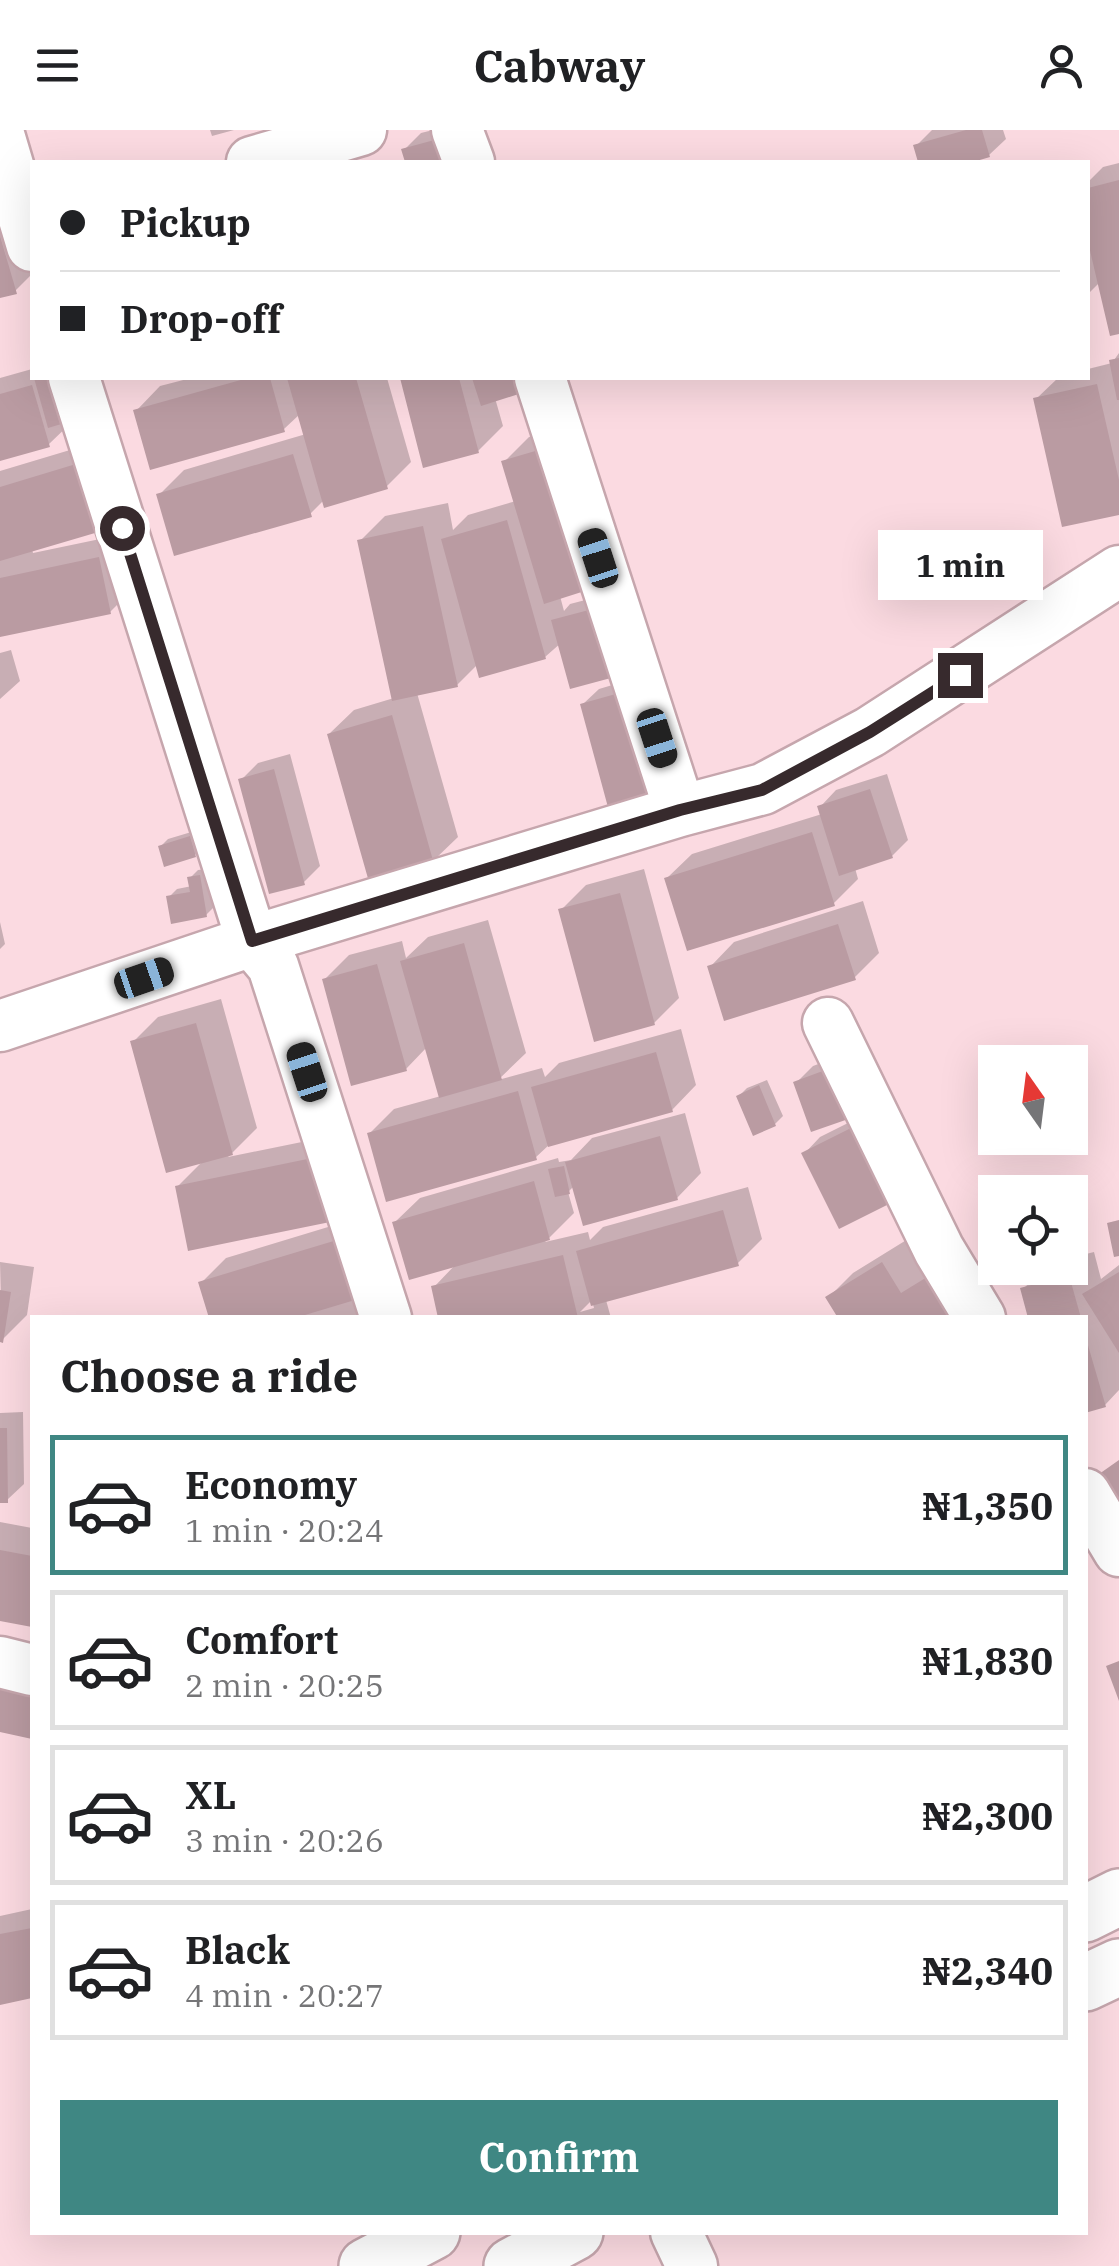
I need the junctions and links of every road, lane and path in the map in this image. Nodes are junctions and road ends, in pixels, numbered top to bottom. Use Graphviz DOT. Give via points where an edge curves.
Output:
graph roads {
  1 [pos="361,130"];
  2 [pos="457,130"];
  3 [pos="0,138"];
  4 [pos="259,160"];
  5 [pos="468,160"];
  6 [pos="30,232"];
  7 [pos="75,380"];
  8 [pos="541,380"];
  9 [pos="1119,570"];
  10 [pos="680,810"];
  11 [pos="252,941"];
  12 [pos="828,1023"];
  13 [pos="0,1026"];
  14 [pos="385,1315"];
  15 [pos="978,1315"];
  16 [pos="1088,1499"];
  17 [pos="1119,1551"];
  18 [pos="0,1662"];
  19 [pos="30,1670"];
  20 [pos="1119,1898"];
  21 [pos="1088,1913"];
  22 [pos="1119,1967"];
  23 [pos="1088,1982"];
  24 [pos="426,2235"];
  25 [pos="569,2235"];
  26 [pos="677,2235"];
  27 [pos="367,2266"];
  28 [pos="512,2266"];
  29 [pos="692,2266"];
  1 -- 4 [label="street"];
  2 -- 5 [label="street"];
  3 -- 6 [label="street"];
  7 -- 11 [label="street"];
  8 -- 10 [label="street"];
  9 -- 10 [label="street" via="870,732 762,790"];
  10 -- 11 [label="street"];
  11 -- 13 [label="street"];
  11 -- 14 [label="street" via="273,966"];
  12 -- 15 [label="street"];
  16 -- 17 [label="street"];
  18 -- 19 [label="street"];
  20 -- 21 [label="main road"];
  22 -- 23 [label="main road"];
  24 -- 27 [label="main road"];
  25 -- 28 [label="main road"];
  26 -- 29 [label="street"];
}
